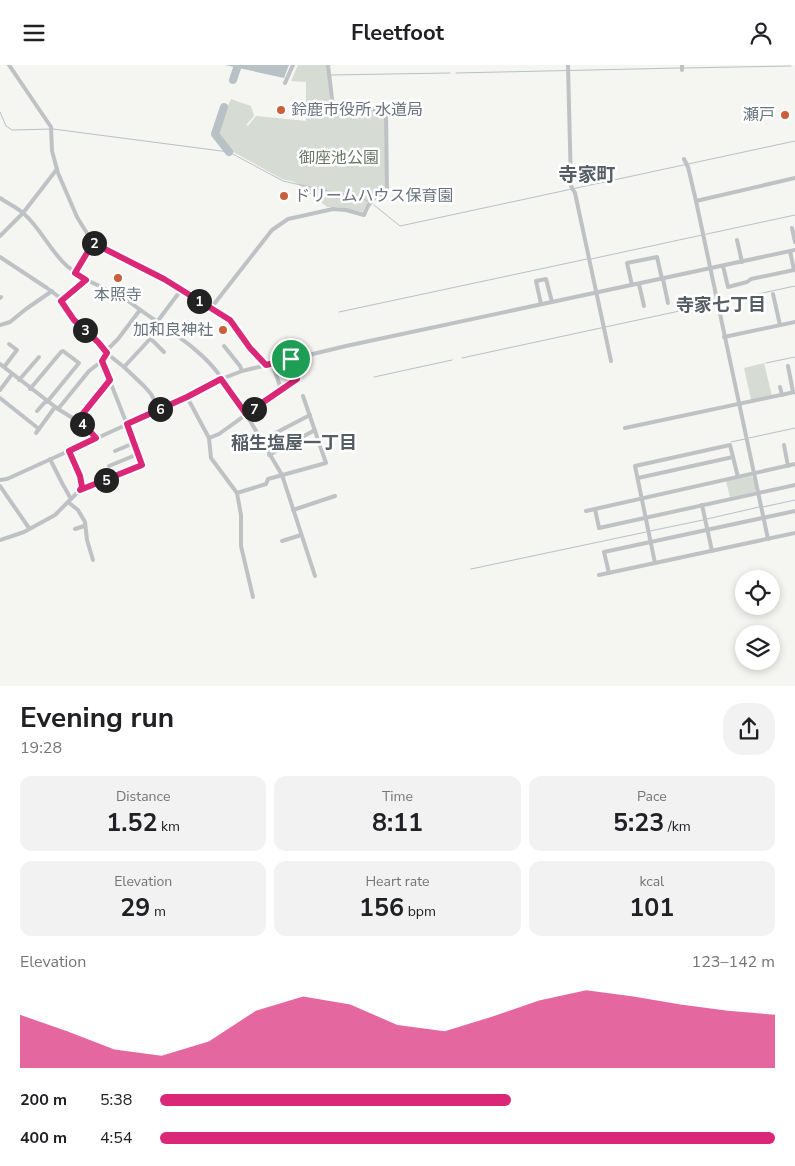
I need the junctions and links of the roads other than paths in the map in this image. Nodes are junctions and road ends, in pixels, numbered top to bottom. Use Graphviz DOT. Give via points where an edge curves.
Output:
graph roads {
  1 [pos="9,65"];
  2 [pos="293,65"];
  3 [pos="328,65"];
  4 [pos="568,69"];
  5 [pos="286,83"];
  6 [pos="686,163"];
  7 [pos="57,169"];
  8 [pos="795,178"];
  9 [pos="0,199"];
  10 [pos="696,201"];
  11 [pos="23,213"];
  12 [pos="792,228"];
  13 [pos="0,236"];
  14 [pos="737,240"];
  15 [pos="795,242"];
  16 [pos="93,243"];
  17 [pos="793,251"];
  18 [pos="0,257"];
  19 [pos="742,262"];
  20 [pos="723,266"];
  21 [pos="709,269"];
  22 [pos="795,270"];
  23 [pos="75,273"];
  24 [pos="662,279"];
  25 [pos="86,280"];
  26 [pos="639,284"];
  27 [pos="632,285"];
  28 [pos="181,289"];
  29 [pos="52,291"];
  30 [pos="596,293"];
  31 [pos="773,294"];
  32 [pos="61,301"];
  33 [pos="552,302"];
  34 [pos="668,303"];
  35 [pos="540,304"];
  36 [pos="644,306"];
  37 [pos="211,308"];
  38 [pos="140,310"];
  39 [pos="0,319"];
  40 [pos="157,322"];
  41 [pos="795,322"];
  42 [pos="1,325"];
  43 [pos="780,325"];
  44 [pos="162,326"];
  45 [pos="724,337"];
  46 [pos="151,339"];
  47 [pos="9,344"];
  48 [pos="224,346"];
  49 [pos="164,352"];
  50 [pos="106,353"];
  51 [pos="39,357"];
  52 [pos="291,359"];
  53 [pos="102,361"];
  54 [pos="611,361"];
  55 [pos="272,363"];
  56 [pos="266,365"];
  57 [pos="2,366"];
  58 [pos="788,366"];
  59 [pos="124,367"];
  60 [pos="242,371"];
  61 [pos="12,374"];
  62 [pos="222,379"];
  63 [pos="19,380"];
  64 [pos="110,380"];
  65 [pos="780,387"];
  66 [pos="30,389"];
  67 [pos="281,389"];
  68 [pos="0,390"];
  69 [pos="794,392"];
  70 [pos="782,395"];
  71 [pos="303,396"];
  72 [pos="187,397"];
  73 [pos="0,398"];
  74 [pos="46,401"];
  75 [pos="739,404"];
  76 [pos="56,408"];
  77 [pos="159,409"];
  78 [pos="37,411"];
  79 [pos="246,414"];
  80 [pos="310,415"];
  81 [pos="77,421"];
  82 [pos="127,424"];
  83 [pos="625,428"];
  84 [pos="40,429"];
  85 [pos="315,430"];
  86 [pos="36,433"];
  87 [pos="96,438"];
  88 [pos="209,439"];
  89 [pos="262,440"];
  90 [pos="134,443"];
  91 [pos="784,445"];
  92 [pos="69,451"];
  93 [pos="115,451"];
  94 [pos="138,454"];
  95 [pos="270,455"];
  96 [pos="733,457"];
  97 [pos="50,459"];
  98 [pos="795,464"];
  99 [pos="109,466"];
  100 [pos="788,466"];
  101 [pos="754,473"];
  102 [pos="282,475"];
  103 [pos="738,477"];
  104 [pos="638,478"];
  105 [pos="0,480"];
  106 [pos="0,485"];
  107 [pos="795,485"];
  108 [pos="80,490"];
  109 [pos="237,493"];
  110 [pos="758,493"];
  111 [pos="335,496"];
  112 [pos="642,498"];
  113 [pos="70,500"];
  114 [pos="702,505"];
  115 [pos="595,509"];
  116 [pos="293,510"];
  117 [pos="586,511"];
  118 [pos="795,511"];
  119 [pos="646,517"];
  120 [pos="763,518"];
  121 [pos="84,526"];
  122 [pos="29,528"];
  123 [pos="75,529"];
  124 [pos="708,530"];
  125 [pos="795,533"];
  126 [pos="302,535"];
  127 [pos="768,539"];
  128 [pos="0,540"];
  129 [pos="282,541"];
  130 [pos="651,542"];
  131 [pos="712,551"];
  132 [pos="93,560"];
  133 [pos="655,563"];
  134 [pos="609,573"];
  135 [pos="315,575"];
  136 [pos="599,575"];
  137 [pos="253,597"];
  1 -- 7 [label="street" via="52,130 52,151"];
  2 -- 5 [label="street"];
  3 -- 37 [label="street" via="335,109 386,109 387,193 377,195 364,215 333,209 282,222 272,230"];
  4 -- 30 [label="street" via="573,190"];
  6 -- 10 [label="street"];
  7 -- 11 [label="street"];
  7 -- 16 [label="street" via="77,217"];
  8 -- 10 [label="street"];
  9 -- 11 [label="street"];
  10 -- 21 [label="street"];
  11 -- 13 [label="street"];
  11 -- 23 [label="street" via="54,253"];
  12 -- 15 [label="street"];
  14 -- 19 [label="street"];
  16 -- 23 [label="street"];
  16 -- 28 [label="street"];
  17 -- 19 [label="street"];
  17 -- 22 [label="street"];
  18 -- 29 [label="street"];
  19 -- 20 [label="street"];
  20 -- 21 [label="street"];
  20 -- 22 [label="street" via="728,287"];
  21 -- 24 [label="street"];
  21 -- 45 [label="street"];
  23 -- 25 [label="street"];
  24 -- 26 [label="street"];
  24 -- 27 [label="street" via="657,257 627,263"];
  24 -- 34 [label="street"];
  25 -- 32 [label="street"];
  25 -- 38 [label="street" via="117,293"];
  26 -- 27 [label="street"];
  26 -- 36 [label="street"];
  27 -- 30 [label="street"];
  28 -- 37 [label="street"];
  28 -- 40 [label="street"];
  29 -- 32 [label="street"];
  29 -- 42 [label="street"];
  30 -- 33 [label="street"];
  30 -- 54 [label="street"];
  31 -- 43 [label="street"];
  32 -- 50 [label="street"];
  33 -- 35 [label="street"];
  33 -- 35 [label="street" via="546,279 536,281"];
  35 -- 52 [label="street"];
  37 -- 56 [label="street" via="230,320"];
  38 -- 40 [label="street"];
  38 -- 50 [label="street"];
  39 -- 42 [label="street"];
  40 -- 44 [label="street"];
  41 -- 43 [label="street"];
  43 -- 45 [label="street"];
  44 -- 46 [label="street"];
  44 -- 62 [label="street" via="200,355"];
  45 -- 75 [label="street"];
  46 -- 49 [label="street"];
  46 -- 59 [label="street"];
  47 -- 57 [label="street" via="17,351"];
  48 -- 60 [label="street"];
  50 -- 53 [label="street"];
  50 -- 59 [label="street"];
  51 -- 63 [label="street"];
  52 -- 55 [label="street"];
  52 -- 67 [label="street" via="297,379"];
  53 -- 64 [label="street"];
  53 -- 76 [label="street"];
  55 -- 56 [label="street"];
  55 -- 67 [label="street"];
  56 -- 60 [label="street"];
  57 -- 61 [label="street"];
  58 -- 69 [label="street"];
  59 -- 77 [label="street" via="151,394"];
  60 -- 62 [label="street"];
  61 -- 63 [label="street"];
  61 -- 68 [label="street"];
  62 -- 72 [label="street"];
  62 -- 79 [label="street"];
  63 -- 66 [label="street"];
  64 -- 81 [label="street"];
  64 -- 82 [label="street"];
  65 -- 70 [label="street"];
  66 -- 74 [label="street"];
  66 -- 74 [label="street" via="64,351 79,363"];
  67 -- 79 [label="street"];
  69 -- 70 [label="street"];
  70 -- 75 [label="street"];
  71 -- 80 [label="street"];
  72 -- 77 [label="street"];
  72 -- 88 [label="street"];
  73 -- 84 [label="street"];
  74 -- 76 [label="street"];
  74 -- 78 [label="street"];
  75 -- 83 [label="street"];
  75 -- 101 [label="street"];
  76 -- 81 [label="street"];
  76 -- 84 [label="street"];
  77 -- 82 [label="street"];
  79 -- 88 [label="street"];
  79 -- 89 [label="street"];
  80 -- 85 [label="street"];
  80 -- 89 [label="street"];
  81 -- 87 [label="street"];
  82 -- 87 [label="street"];
  82 -- 90 [label="street"];
  84 -- 86 [label="street"];
  85 -- 95 [label="street"];
  85 -- 102 [label="street" via="326,463"];
  87 -- 92 [label="street"];
  88 -- 109 [label="street" via="211,458"];
  89 -- 95 [label="street"];
  90 -- 93 [label="street"];
  90 -- 94 [label="street"];
  91 -- 100 [label="street"];
  92 -- 97 [label="street"];
  92 -- 108 [label="street" via="80,476"];
  94 -- 99 [label="street"];
  94 -- 108 [label="street" via="142,465"];
  95 -- 102 [label="street"];
  96 -- 103 [label="street"];
  96 -- 104 [label="street"];
  96 -- 104 [label="street" via="730,445 635,466"];
  97 -- 105 [label="street"];
  97 -- 113 [label="street"];
  98 -- 100 [label="street"];
  100 -- 101 [label="street"];
  101 -- 103 [label="street"];
  101 -- 110 [label="street"];
  102 -- 109 [label="street"];
  102 -- 116 [label="street"];
  103 -- 112 [label="street"];
  104 -- 112 [label="street"];
  106 -- 122 [label="street"];
  107 -- 110 [label="street"];
  108 -- 113 [label="street"];
  109 -- 137 [label="street" via="241,546"];
  110 -- 114 [label="street"];
  110 -- 120 [label="street"];
  111 -- 116 [label="street"];
  112 -- 115 [label="street"];
  112 -- 119 [label="street"];
  113 -- 121 [label="street"];
  113 -- 122 [label="street" via="56,515"];
  114 -- 119 [label="street"];
  114 -- 124 [label="street"];
  115 -- 117 [label="street"];
  115 -- 119 [label="street" via="599,528"];
  116 -- 126 [label="street"];
  118 -- 120 [label="street"];
  119 -- 130 [label="street"];
  120 -- 124 [label="street"];
  120 -- 127 [label="street"];
  121 -- 123 [label="street"];
  121 -- 132 [label="street"];
  122 -- 128 [label="street"];
  124 -- 130 [label="street"];
  124 -- 131 [label="street"];
  125 -- 127 [label="street"];
  126 -- 129 [label="street"];
  126 -- 135 [label="street"];
  127 -- 131 [label="street"];
  130 -- 133 [label="street"];
  130 -- 134 [label="street" via="604,552"];
  131 -- 133 [label="street"];
  133 -- 134 [label="street"];
  134 -- 136 [label="street"];
}
